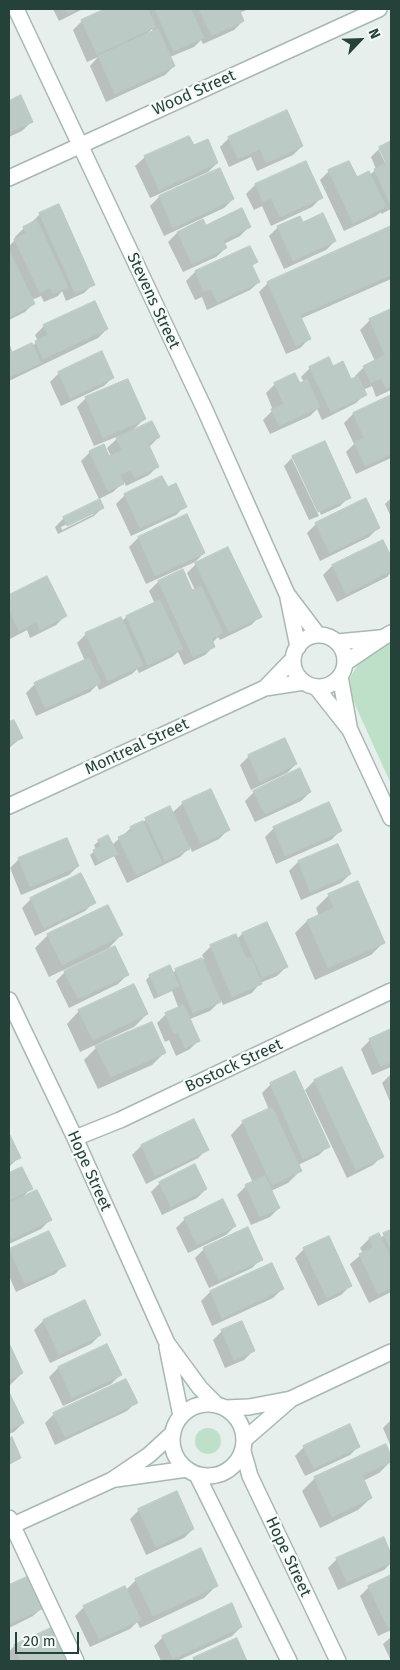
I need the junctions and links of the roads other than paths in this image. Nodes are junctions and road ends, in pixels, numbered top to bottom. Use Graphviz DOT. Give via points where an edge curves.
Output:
graph roads {
  1 [pos="16,9"];
  2 [pos="379,9"];
  3 [pos="79,145"];
  4 [pos="9,178"];
  5 [pos="287,594"];
  6 [pos="318,635"];
  7 [pos="386,635"];
  8 [pos="337,642"];
  9 [pos="296,653"];
  10 [pos="342,669"];
  11 [pos="310,684"];
  12 [pos="265,688"];
  13 [pos="350,730"];
  14 [pos="9,806"];
  15 [pos="391,818"];
  16 [pos="391,991"];
  17 [pos="9,1000"];
  18 [pos="75,1138"];
  19 [pos="167,1343"];
  20 [pos="391,1352"];
  21 [pos="291,1399"];
  22 [pos="220,1406"];
  23 [pos="181,1416"];
  24 [pos="172,1432"];
  25 [pos="244,1445"];
  26 [pos="192,1472"];
  27 [pos="112,1480"];
  28 [pos="10,1523"];
  29 [pos="76,1661"];
  30 [pos="289,1661"];
  31 [pos="338,1661"];
  1 -- 3 [label="street, Stevens Street"];
  2 -- 3 [label="street, Wood Street"];
  3 -- 4 [label="street, Wood Street"];
  3 -- 5 [label="street, Stevens Street" via="201,402"];
  5 -- 6 [label="street, Stevens Street"];
  5 -- 9 [label="street, Stevens Street"];
  6 -- 8 [label="street"];
  6 -- 9 [label="street" via="307,638"];
  7 -- 8 [label="street"];
  7 -- 10 [label="street"];
  8 -- 10 [label="street" via="344,655"];
  9 -- 11 [label="street" via="296,672"];
  9 -- 12 [label="street, Montreal Street"];
  10 -- 11 [label="street" via="329,685"];
  10 -- 13 [label="street"];
  11 -- 12 [label="street, Montreal Street"];
  11 -- 13 [label="street"];
  12 -- 14 [label="street, Montreal Street"];
  13 -- 15 [label="street"];
  16 -- 18 [label="street, Bostock Street" via="120,1120"];
  17 -- 18 [label="street, Hope Street"];
  18 -- 19 [label="street, Hope Street"];
  19 -- 22 [label="street, Hope Street" via="200,1388"];
  19 -- 23 [label="street, Hope Street"];
  20 -- 21 [label="street"];
  21 -- 22 [label="street" via="249,1407"];
  21 -- 25 [label="street"];
  22 -- 23 [label="street" via="196,1405"];
  22 -- 25 [label="street" via="235,1416 242,1427"];
  23 -- 24 [label="street"];
  24 -- 26 [label="street" via="174,1453 179,1462"];
  24 -- 27 [label="street" via="149,1455"];
  25 -- 26 [label="street" via="239,1460 224,1473 206,1476"];
  25 -- 31 [label="street, Hope Street" via="250,1476"];
  26 -- 27 [label="street"];
  26 -- 30 [label="street"];
  27 -- 28 [label="street"];
  28 -- 29 [label="street"];
}
